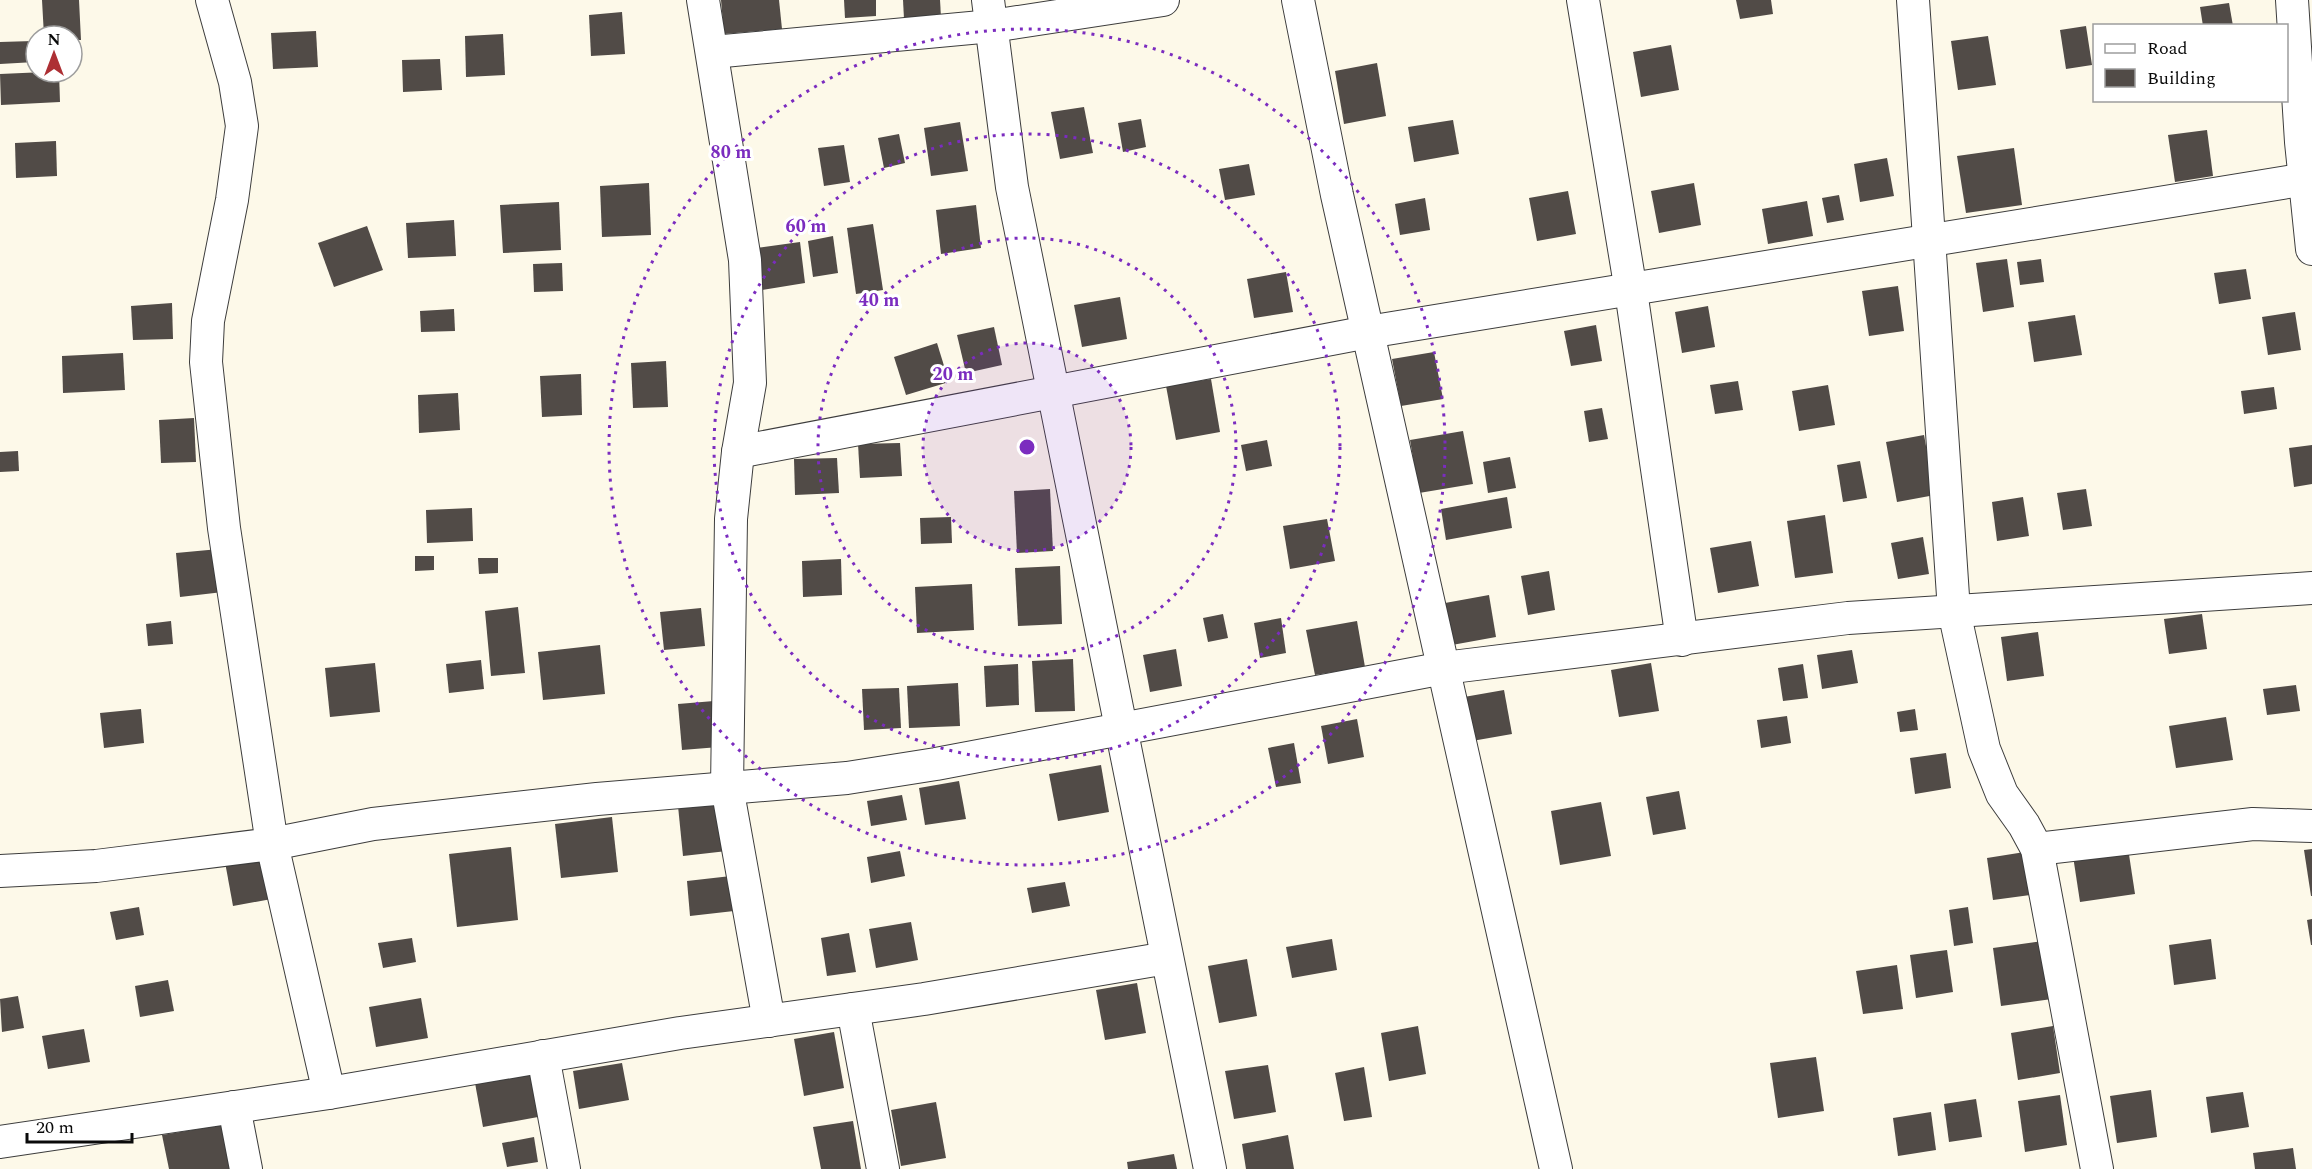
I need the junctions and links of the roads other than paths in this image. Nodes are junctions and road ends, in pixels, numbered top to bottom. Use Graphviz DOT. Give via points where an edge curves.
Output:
graph roads {
  1 [pos="212,0"];
  2 [pos="703,0"];
  3 [pos="1163,0"];
  4 [pos="1298,0"];
  5 [pos="1583,0"];
  6 [pos="1913,0"];
  7 [pos="2292,0"];
  8 [pos="990,13"];
  9 [pos="713,52"];
  10 [pos="2308,179"];
  11 [pos="1929,241"];
  12 [pos="2312,249"];
  13 [pos="1631,291"];
  14 [pos="1368,332"];
  15 [pos="1053,394"];
  16 [pos="738,452"];
  17 [pos="2312,588"];
  18 [pos="1954,611"];
  19 [pos="1682,640"];
  20 [pos="1444,668"];
  21 [pos="1121,730"];
  22 [pos="727,787"];
  23 [pos="2312,826"];
  24 [pos="272,844"];
  25 [pos="2037,849"];
  26 [pos="0,871"];
  27 [pos="1167,958"];
  28 [pos="853,1009"];
  29 [pos="769,1021"];
  30 [pos="543,1056"];
  31 [pos="329,1093"];
  32 [pos="234,1107"];
  33 [pos="0,1142"];
  34 [pos="246,1169"];
  35 [pos="564,1169"];
  36 [pos="883,1169"];
  37 [pos="1210,1169"];
  38 [pos="1556,1169"];
  39 [pos="2097,1169"];
  1 -- 24 [label="street" via="235,82 242,126 208,321 206,362 224,528"];
  2 -- 9 [label="street"];
  3 -- 8 [label="street"];
  4 -- 14 [label="street"];
  5 -- 13 [label="street"];
  6 -- 11 [label="street"];
  7 -- 10 [label="street"];
  8 -- 9 [label="street"];
  8 -- 15 [label="street" via="1012,187"];
  9 -- 16 [label="street" via="746,260 750,383"];
  10 -- 11 [label="street"];
  10 -- 12 [label="street"];
  11 -- 13 [label="street"];
  11 -- 18 [label="street"];
  13 -- 14 [label="street"];
  13 -- 19 [label="street"];
  14 -- 15 [label="street"];
  14 -- 20 [label="street"];
  15 -- 16 [label="street"];
  15 -- 21 [label="street"];
  16 -- 22 [label="street" via="731,519"];
  17 -- 18 [label="street"];
  18 -- 19 [label="street" via="1848,618"];
  18 -- 25 [label="street" via="1984,749 2002,794"];
  19 -- 20 [label="street"];
  20 -- 21 [label="street"];
  20 -- 38 [label="street"];
  21 -- 22 [label="street" via="847,778"];
  21 -- 27 [label="street"];
  22 -- 24 [label="street" via="373,824"];
  22 -- 29 [label="street"];
  23 -- 25 [label="street" via="2253,824"];
  24 -- 26 [label="street" via="96,866"];
  24 -- 31 [label="street"];
  25 -- 39 [label="street"];
  27 -- 28 [label="street"];
  27 -- 37 [label="street"];
  28 -- 29 [label="street"];
  28 -- 36 [label="street"];
  29 -- 30 [label="street"];
  30 -- 31 [label="street"];
  30 -- 35 [label="street"];
  31 -- 32 [label="street"];
  32 -- 33 [label="street"];
  32 -- 34 [label="street"];
}
